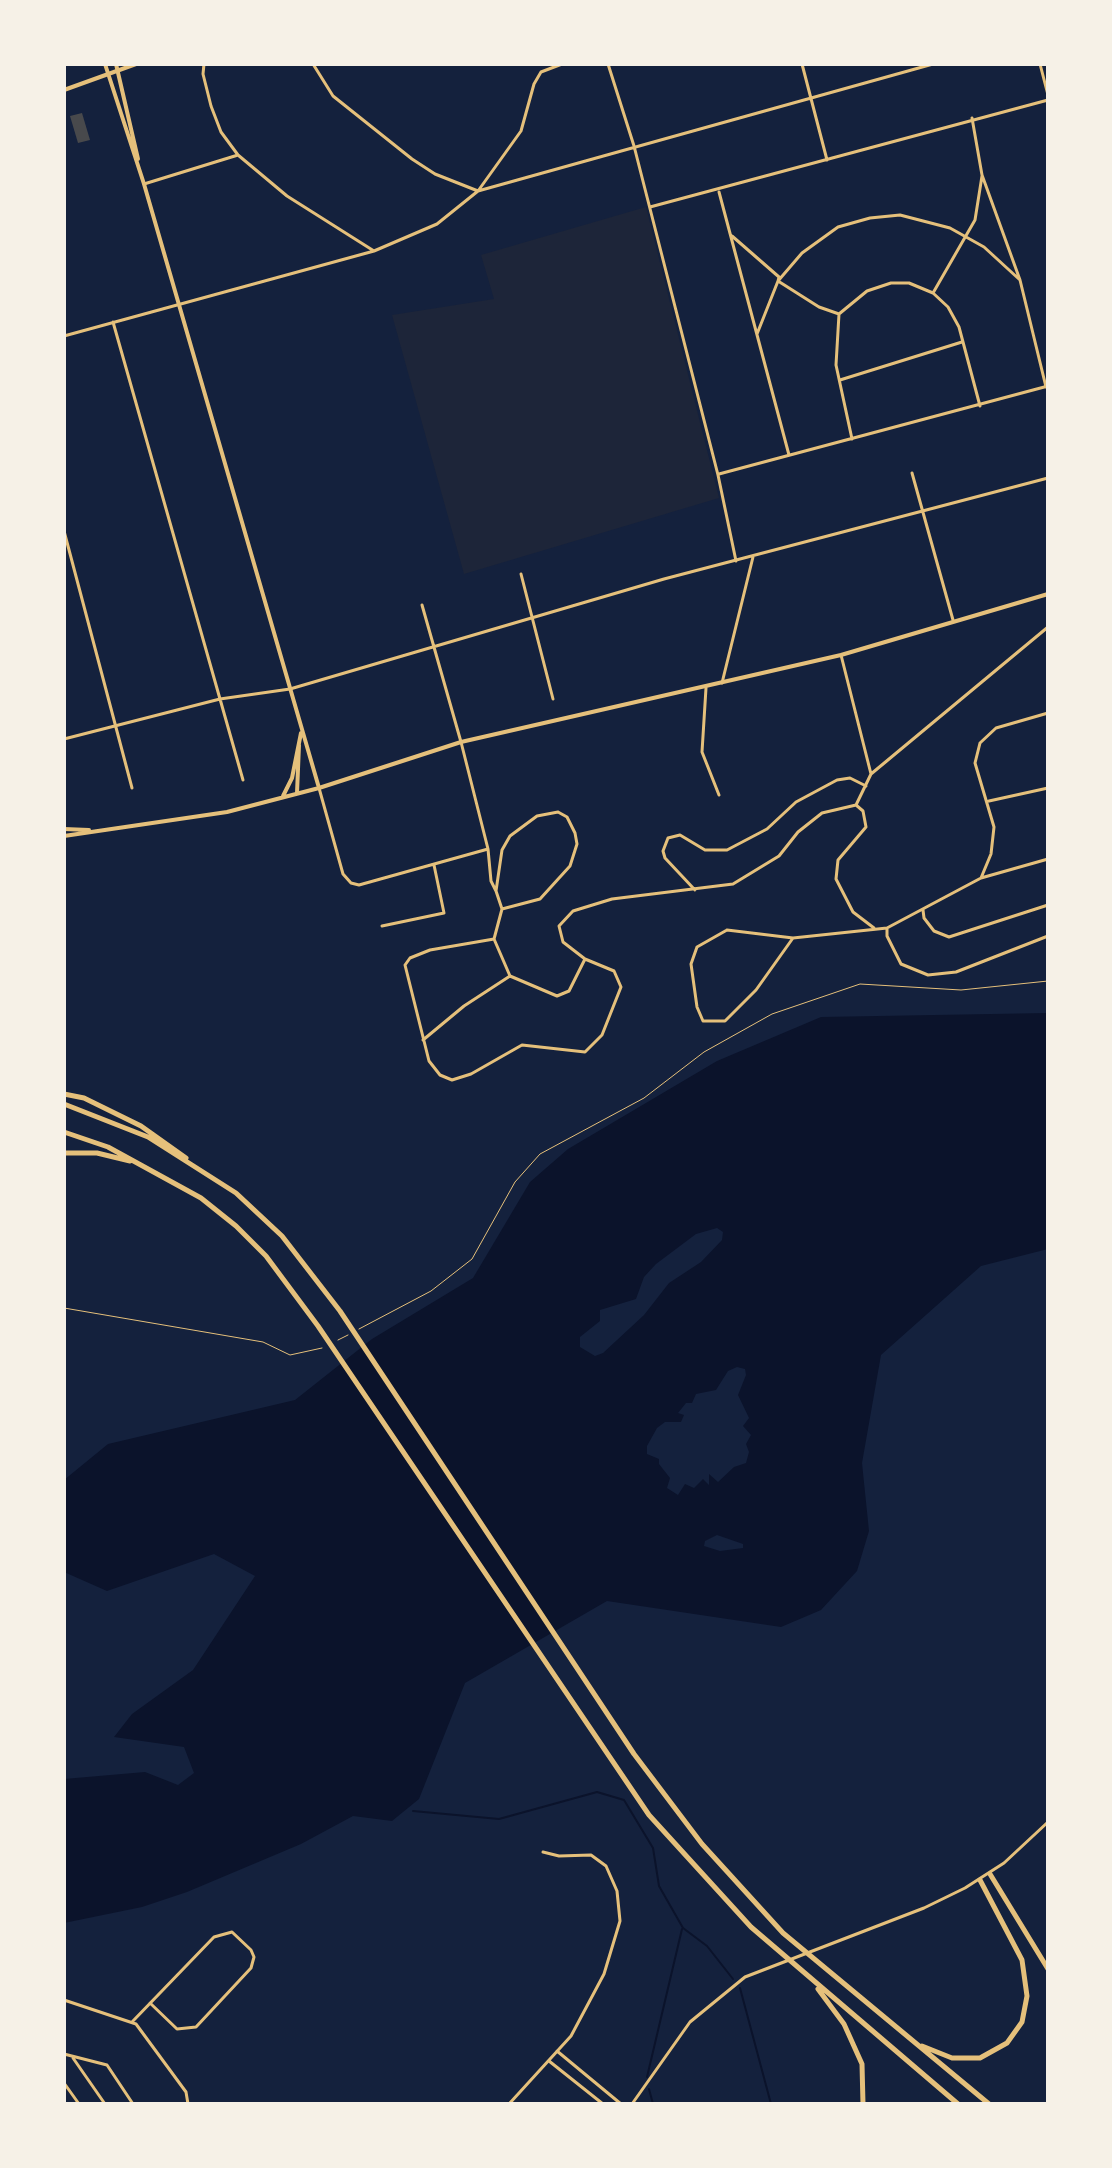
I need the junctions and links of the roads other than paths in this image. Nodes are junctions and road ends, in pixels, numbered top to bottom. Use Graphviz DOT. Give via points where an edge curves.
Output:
graph roads {
  1 [pos="105,64"];
  2 [pos="116,64"];
  3 [pos="136,64"];
  4 [pos="204,64"];
  5 [pos="313,64"];
  6 [pos="562,64"];
  7 [pos="608,64"];
  8 [pos="802,64"];
  9 [pos="933,64"];
  10 [pos="1040,64"];
  11 [pos="118,71"];
  12 [pos="108,74"];
  13 [pos="64,90"];
  14 [pos="811,96"];
  15 [pos="1048,98"];
  16 [pos="972,118"];
  17 [pos="634,146"];
  18 [pos="238,155"];
  19 [pos="827,160"];
  20 [pos="982,175"];
  21 [pos="144,184"];
  22 [pos="478,191"];
  23 [pos="719,191"];
  24 [pos="650,208"];
  25 [pos="732,235"];
  26 [pos="968,235"];
  27 [pos="374,251"];
  28 [pos="1020,280"];
  29 [pos="778,281"];
  30 [pos="933,293"];
  31 [pos="179,303"];
  32 [pos="839,314"];
  33 [pos="113,322"];
  34 [pos="757,334"];
  35 [pos="64,336"];
  36 [pos="962,342"];
  37 [pos="840,380"];
  38 [pos="1047,386"];
  39 [pos="980,406"];
  40 [pos="852,439"];
  41 [pos="789,455"];
  42 [pos="912,473"];
  43 [pos="718,475"];
  44 [pos="1048,478"];
  45 [pos="922,512"];
  46 [pos="64,531"];
  47 [pos="753,557"];
  48 [pos="736,561"];
  49 [pos="521,574"];
  50 [pos="1048,594"];
  51 [pos="422,605"];
  52 [pos="534,619"];
  53 [pos="953,620"];
  54 [pos="1048,627"];
  55 [pos="432,647"];
  56 [pos="841,655"];
  57 [pos="722,683"];
  58 [pos="706,688"];
  59 [pos="290,689"];
  60 [pos="220,699"];
  61 [pos="553,699"];
  62 [pos="1048,713"];
  63 [pos="116,724"];
  64 [pos="301,732"];
  65 [pos="64,739"];
  66 [pos="461,742"];
  67 [pos="299,745"];
  68 [pos="871,774"];
  69 [pos="243,780"];
  70 [pos="866,786"];
  71 [pos="132,788"];
  72 [pos="319,788"];
  73 [pos="1048,788"];
  74 [pos="297,794"];
  75 [pos="719,795"];
  76 [pos="281,798"];
  77 [pos="988,801"];
  78 [pos="856,805"];
  79 [pos="64,829"];
  80 [pos="100,830"];
  81 [pos="64,836"];
  82 [pos="488,849"];
  83 [pos="1048,859"];
  84 [pos="434,865"];
  85 [pos="981,878"];
  86 [pos="695,890"];
  87 [pos="496,891"];
  88 [pos="1048,905"];
  89 [pos="502,909"];
  90 [pos="923,910"];
  91 [pos="382,926"];
  92 [pos="887,928"];
  93 [pos="876,929"];
  94 [pos="1048,936"];
  95 [pos="793,938"];
  96 [pos="494,939"];
  97 [pos="585,959"];
  98 [pos="510,976"];
  99 [pos="422,1041"];
  100 [pos="64,1094"];
  101 [pos="64,1104"];
  102 [pos="64,1132"];
  103 [pos="64,1153"];
  104 [pos="155,1172"];
  105 [pos="236,1193"];
  106 [pos="1048,1822"];
  107 [pos="543,1852"];
  108 [pos="990,1874"];
  109 [pos="980,1880"];
  110 [pos="1048,1969"];
  111 [pos="813,1982"];
  112 [pos="64,2000"];
  113 [pos="150,2003"];
  114 [pos="132,2022"];
  115 [pos="913,2041"];
  116 [pos="557,2051"];
  117 [pos="64,2054"];
  118 [pos="71,2056"];
  119 [pos="549,2061"];
  120 [pos="64,2083"];
  121 [pos="79,2104"];
  122 [pos="105,2104"];
  123 [pos="133,2104"];
  124 [pos="188,2104"];
  125 [pos="509,2104"];
  126 [pos="603,2104"];
  127 [pos="621,2104"];
  128 [pos="632,2104"];
  129 [pos="863,2104"];
  130 [pos="958,2104"];
  131 [pos="989,2104"];
  1 -- 12 [label="main road"];
  2 -- 11 [label="main road"];
  3 -- 11 [label="main road"];
  4 -- 18 [label="street" via="211,106"];
  5 -- 22 [label="street" via="333,96 412,159"];
  6 -- 22 [label="street" via="541,72 521,131"];
  7 -- 17 [label="street"];
  8 -- 14 [label="street"];
  9 -- 14 [label="street"];
  10 -- 15 [label="street"];
  11 -- 12 [label="main road"];
  11 -- 21 [label="main road"];
  12 -- 13 [label="main road"];
  12 -- 21 [label="main road"];
  14 -- 17 [label="street"];
  14 -- 19 [label="street"];
  15 -- 16 [label="street"];
  16 -- 19 [label="street"];
  16 -- 20 [label="street"];
  17 -- 22 [label="street"];
  17 -- 24 [label="street"];
  18 -- 21 [label="street"];
  18 -- 27 [label="street" via="287,196"];
  19 -- 23 [label="street"];
  20 -- 26 [label="street"];
  20 -- 28 [label="street"];
  21 -- 31 [label="main road"];
  22 -- 27 [label="street" via="437,224"];
  23 -- 24 [label="street"];
  23 -- 25 [label="street"];
  24 -- 43 [label="street"];
  25 -- 29 [label="street"];
  25 -- 34 [label="street"];
  26 -- 28 [label="street"];
  26 -- 29 [label="street" via="924,218 870,218 838,227 802,253"];
  26 -- 30 [label="street"];
  27 -- 31 [label="street"];
  28 -- 38 [label="street"];
  29 -- 32 [label="street"];
  29 -- 34 [label="street"];
  30 -- 32 [label="street" via="909,283 891,283 867,291"];
  30 -- 36 [label="street" via="948,307"];
  31 -- 33 [label="street"];
  31 -- 59 [label="main road"];
  32 -- 37 [label="street"];
  33 -- 35 [label="street"];
  33 -- 60 [label="street"];
  34 -- 41 [label="street"];
  36 -- 37 [label="street"];
  36 -- 39 [label="street"];
  37 -- 40 [label="street"];
  38 -- 39 [label="street"];
  39 -- 40 [label="street"];
  40 -- 41 [label="street"];
  41 -- 43 [label="street"];
  42 -- 45 [label="street"];
  43 -- 48 [label="street"];
  44 -- 45 [label="street"];
  45 -- 47 [label="street"];
  45 -- 53 [label="street"];
  46 -- 63 [label="street"];
  47 -- 48 [label="street"];
  47 -- 57 [label="street"];
  48 -- 52 [label="street"];
  49 -- 52 [label="street"];
  50 -- 53 [label="main road"];
  51 -- 55 [label="street"];
  52 -- 55 [label="street"];
  52 -- 61 [label="street"];
  53 -- 56 [label="main road"];
  54 -- 68 [label="street"];
  55 -- 59 [label="street"];
  55 -- 66 [label="street"];
  56 -- 57 [label="main road"];
  56 -- 68 [label="street"];
  57 -- 58 [label="main road"];
  58 -- 66 [label="main road"];
  58 -- 75 [label="street" via="702,752"];
  59 -- 60 [label="street"];
  59 -- 64 [label="main road"];
  60 -- 63 [label="street"];
  60 -- 69 [label="street"];
  62 -- 77 [label="street" via="996,728 980,743 976,755"];
  63 -- 65 [label="street"];
  63 -- 71 [label="street"];
  64 -- 67 [label="main road"];
  64 -- 72 [label="main road"];
  66 -- 72 [label="main road"];
  66 -- 82 [label="street"];
  67 -- 74 [label="main road"];
  67 -- 76 [label="main road"];
  68 -- 70 [label="street"];
  70 -- 78 [label="street"];
  70 -- 86 [label="street" via="850,778 837,780 727,850 705,850 680,835 668,838 665,858"];
  72 -- 74 [label="main road"];
  72 -- 84 [label="street" via="346,881 359,885"];
  73 -- 77 [label="street"];
  74 -- 76 [label="main road"];
  76 -- 80 [label="main road" via="214,815"];
  77 -- 85 [label="street" via="994,827"];
  78 -- 86 [label="street" via="822,813 757,872 733,884"];
  78 -- 93 [label="street" via="866,827 838,860 836,879 853,912"];
  79 -- 80 [label="main road"];
  80 -- 81 [label="main road"];
  82 -- 84 [label="street"];
  82 -- 87 [label="street"];
  83 -- 85 [label="street"];
  84 -- 91 [label="street" via="444,913"];
  85 -- 90 [label="street"];
  86 -- 97 [label="street" via="585,905 562,922 559,933"];
  87 -- 89 [label="street"];
  87 -- 89 [label="street" via="502,850 510,836 537,816 558,812 567,817 577,844 563,876 540,899"];
  88 -- 90 [label="street" via="949,937 934,931"];
  89 -- 96 [label="street"];
  90 -- 92 [label="street"];
  92 -- 93 [label="street"];
  92 -- 94 [label="street" via="901,964 928,975 956,972"];
  93 -- 95 [label="street"];
  95 -- 95 [label="street" via="727,930 697,947 691,964 693,989 703,1021 725,1021 756,990"];
  96 -- 98 [label="street"];
  96 -- 99 [label="street" via="410,958 404,971"];
  97 -- 98 [label="street" via="569,991 557,996"];
  97 -- 99 [label="street" via="614,971 621,987 602,1035 585,1052 522,1045 452,1080 429,1061"];
  98 -- 99 [label="street"];
  100 -- 105 [label="highway" via="141,1126"];
  101 -- 105 [label="highway" via="148,1137"];
  102 -- 104 [label="highway"];
  103 -- 104 [label="highway" via="106,1155"];
  104 -- 111 [label="highway" via="201,1198 266,1256 657,1825 725,1900"];
  105 -- 115 [label="highway" via="282,1236 340,1311 678,1815 783,1933"];
  106 -- 108 [label="street"];
  107 -- 116 [label="street" via="591,1855 606,1866 619,1906 620,1921 604,1974 571,2036"];
  108 -- 109 [label="street"];
  108 -- 110 [label="highway"];
  109 -- 115 [label="highway" via="1022,1960 1027,1996 1022,2022 1007,2043 980,2058 952,2058"];
  109 -- 128 [label="street" via="924,1908 745,1977 690,2022"];
  111 -- 129 [label="highway" via="844,2024 862,2064"];
  111 -- 130 [label="highway"];
  112 -- 114 [label="street"];
  113 -- 113 [label="street" via="221,1933 232,1932 251,1950 251,1968 196,2027 177,2029"];
  113 -- 114 [label="street"];
  114 -- 124 [label="street" via="186,2092"];
  115 -- 131 [label="highway"];
  116 -- 119 [label="street"];
  116 -- 127 [label="street"];
  117 -- 118 [label="street"];
  118 -- 122 [label="street"];
  118 -- 123 [label="street" via="107,2065"];
  119 -- 125 [label="street"];
  119 -- 126 [label="street"];
  120 -- 121 [label="street"];
}
